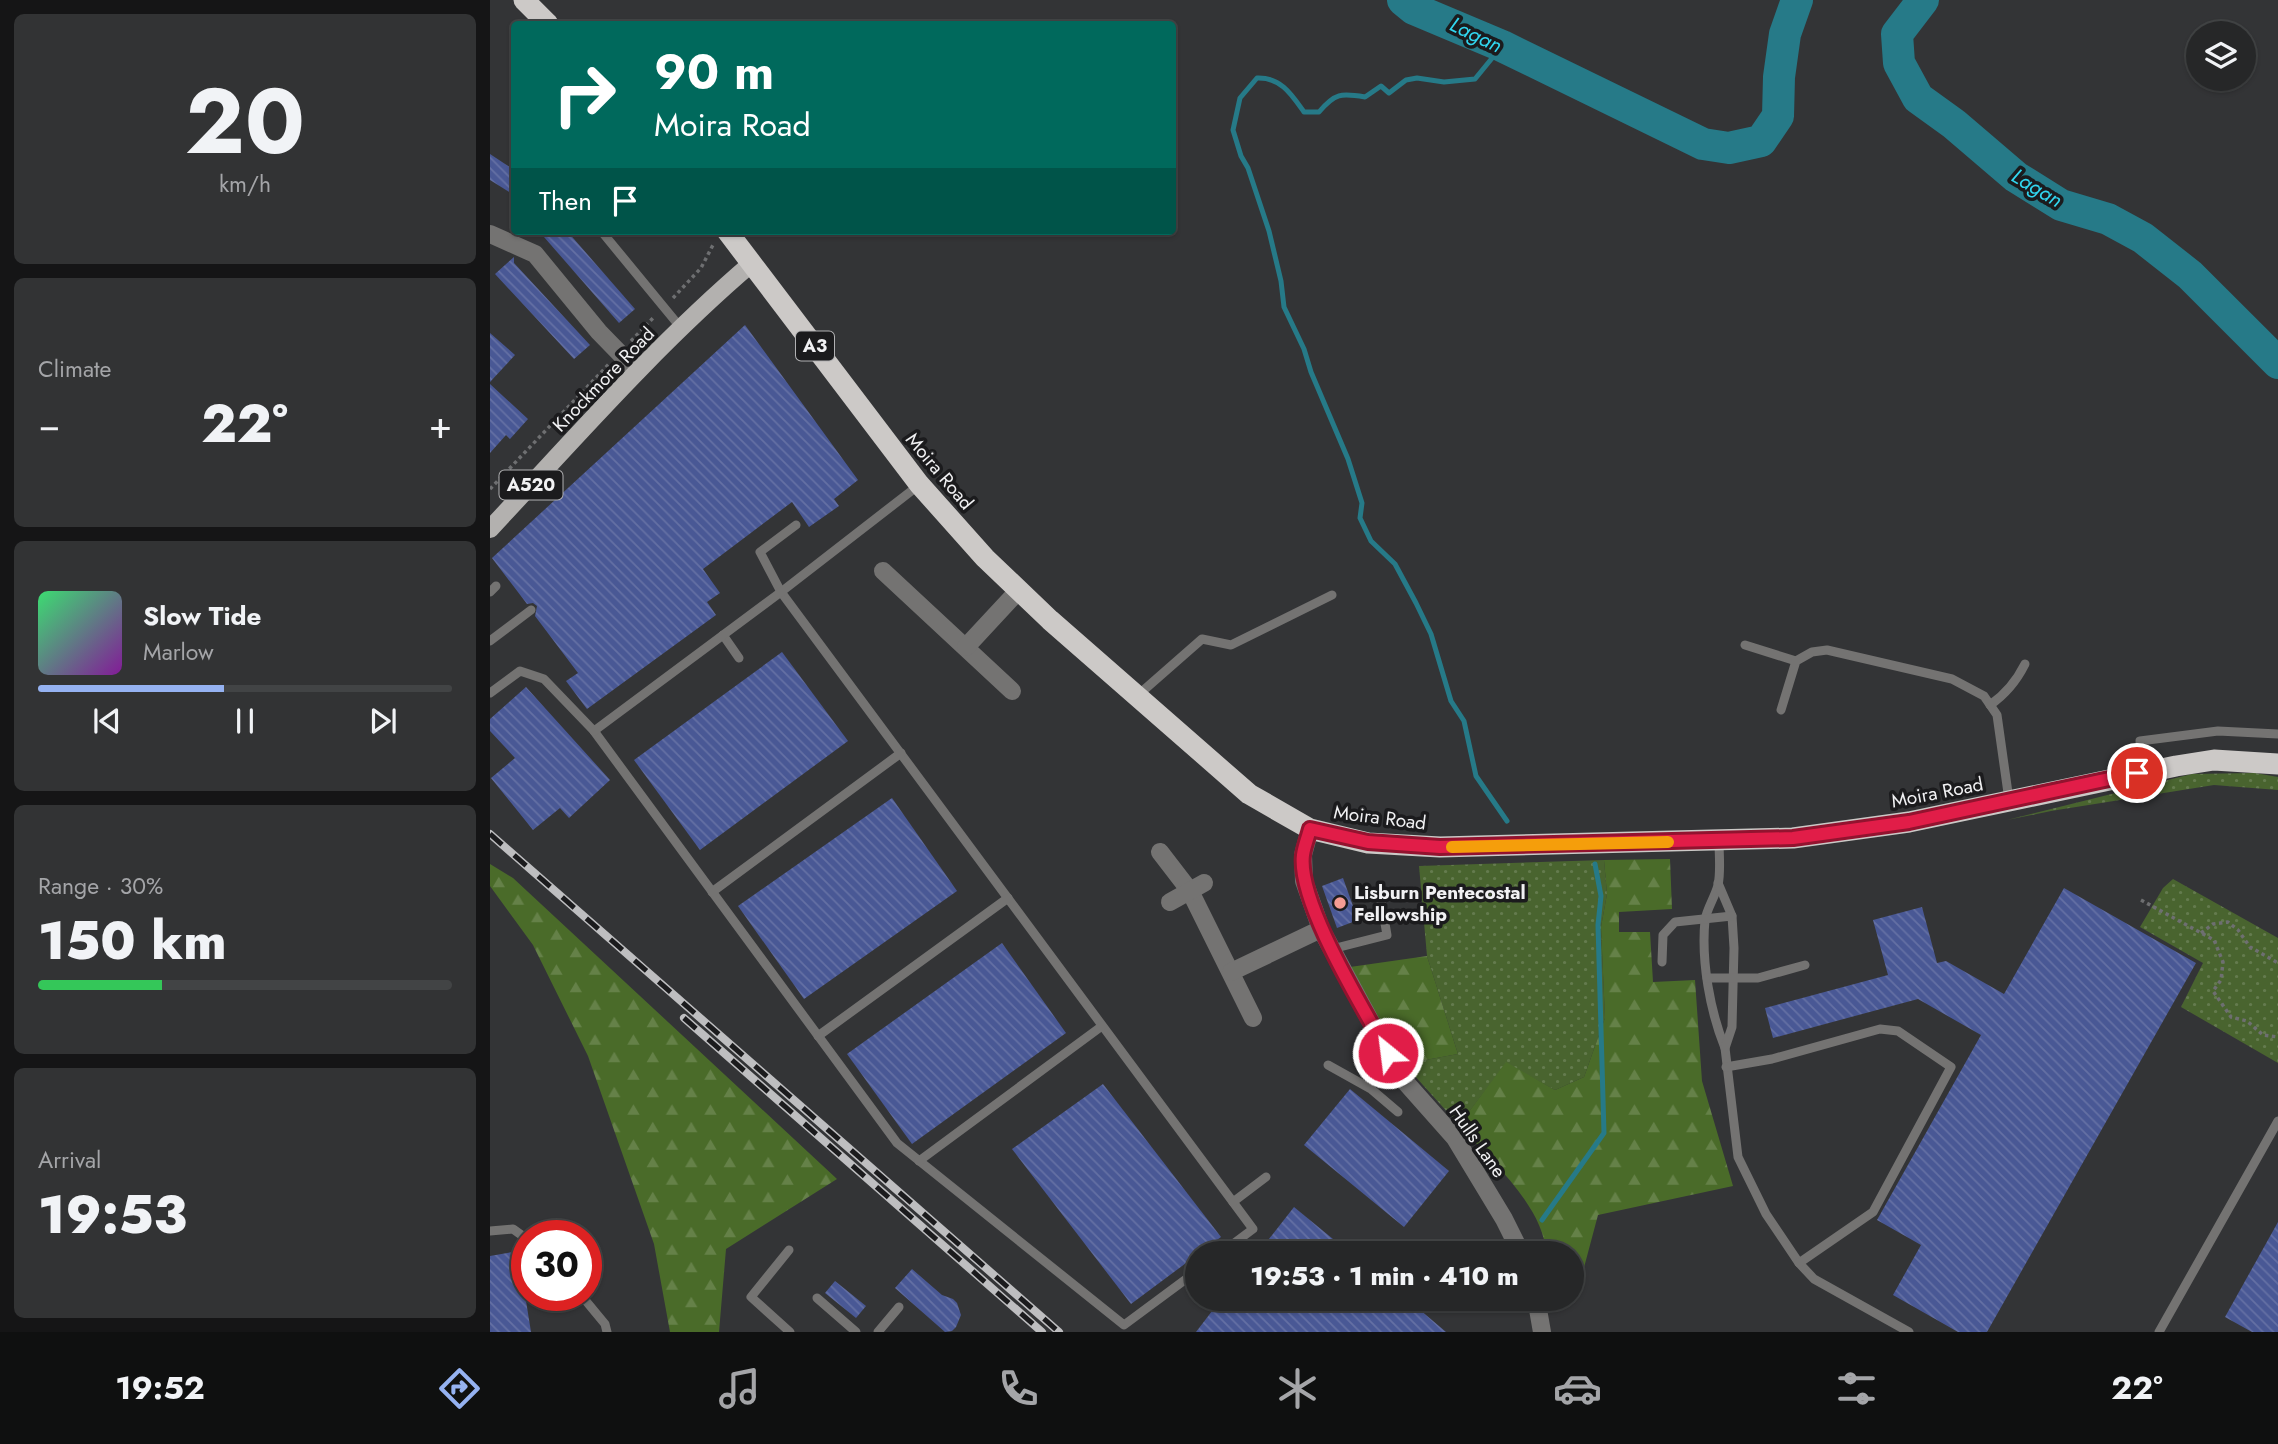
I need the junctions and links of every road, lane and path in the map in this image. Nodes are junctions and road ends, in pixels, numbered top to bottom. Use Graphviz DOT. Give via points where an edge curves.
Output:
graph roads {
  1 [pos="524,0"];
  2 [pos="545,21"];
  3 [pos="494,233"];
  4 [pos="604,235"];
  5 [pos="730,235"];
  6 [pos="752,263"];
  7 [pos="681,328"];
  8 [pos="637,371"];
  9 [pos="919,484"];
  10 [pos="796,524"];
  11 [pos="490,529"];
  12 [pos="883,571"];
  13 [pos="1019,590"];
  14 [pos="781,592"];
  15 [pos="1332,595"];
  16 [pos="531,610"];
  17 [pos="723,635"];
  18 [pos="490,641"];
  19 [pos="1745,645"];
  20 [pos="966,647"];
  21 [pos="739,658"];
  22 [pos="1796,661"];
  23 [pos="2025,664"];
  24 [pos="1012,691"];
  25 [pos="490,692"];
  26 [pos="1138,696"];
  27 [pos="1990,705"];
  28 [pos="1781,710"];
  29 [pos="594,731"];
  30 [pos="2278,734"];
  31 [pos="901,753"];
  32 [pos="2278,764"];
  33 [pos="2142,772"];
  34 [pos="2009,801"];
  35 [pos="1310,829"];
  36 [pos="1719,841"];
  37 [pos="1160,852"];
  38 [pos="1718,883"];
  39 [pos="1197,887"];
  40 [pos="712,892"];
  41 [pos="1008,898"];
  42 [pos="2141,900"];
  43 [pos="1381,901"];
  44 [pos="1170,902"];
  45 [pos="1732,916"];
  46 [pos="1705,919"];
  47 [pos="1321,929"];
  48 [pos="2201,933"];
  49 [pos="1332,949"];
  50 [pos="1662,962"];
  51 [pos="2278,963"];
  52 [pos="1805,965"];
  53 [pos="1231,972"];
  54 [pos="1734,977"];
  55 [pos="1707,978"];
  56 [pos="1253,1018"];
  57 [pos="1102,1026"];
  58 [pos="818,1036"];
  59 [pos="2278,1037"];
  60 [pos="1725,1048"];
  61 [pos="1328,1065"];
  62 [pos="1726,1068"];
  63 [pos="1398,1112"];
  64 [pos="2278,1121"];
  65 [pos="919,1161"];
  66 [pos="1266,1177"];
  67 [pos="1233,1202"];
  68 [pos="511,1229"];
  69 [pos="490,1231"];
  70 [pos="1237,1241"];
  71 [pos="1515,1241"];
  72 [pos="789,1250"];
  73 [pos="1799,1262"];
  74 [pos="1185,1280"];
  75 [pos="817,1298"];
  76 [pos="899,1307"];
  77 [pos="594,1311"];
  78 [pos="1538,1311"];
  79 [pos="607,1332"];
  80 [pos="790,1332"];
  81 [pos="856,1332"];
  82 [pos="878,1332"];
  83 [pos="1542,1332"];
  84 [pos="1909,1332"];
  85 [pos="2159,1332"];
  1 -- 2 [label="highway"];
  3 -- 8 [label="street" via="535,254"];
  4 -- 7 [label="lane"];
  5 -- 6 [label="highway, Moira Road / A3"];
  6 -- 7 [label="main road, Knockmore Road / A520"];
  6 -- 9 [label="highway, Moira Road / A3"];
  7 -- 8 [label="main road, Knockmore Road / A520"];
  8 -- 11 [label="main road, Knockmore Road / A520"];
  9 -- 13 [label="highway, Moira Road / A3"];
  9 -- 14 [label="lane"];
  10 -- 14 [label="lane" via="760,552"];
  12 -- 20 [label="street"];
  13 -- 20 [label="street"];
  13 -- 26 [label="highway, Moira Road / A3"];
  14 -- 17 [label="lane"];
  14 -- 31 [label="lane"];
  15 -- 26 [label="lane" via="1231,645 1202,639"];
  16 -- 18 [label="lane"];
  17 -- 21 [label="lane"];
  17 -- 29 [label="lane"];
  19 -- 22 [label="lane"];
  20 -- 24 [label="street"];
  22 -- 27 [label="lane" via="1827,650 1952,678 1984,696"];
  22 -- 28 [label="lane"];
  23 -- 27 [label="lane" via="2018,680"];
  25 -- 29 [label="lane" via="520,671 544,679"];
  26 -- 35 [label="highway, Moira Road / A3" via="1249,794"];
  27 -- 34 [label="lane" via="1997,716"];
  29 -- 40 [label="lane"];
  30 -- 33 [label="lane" via="2218,731 2140,740"];
  31 -- 40 [label="lane"];
  31 -- 41 [label="lane"];
  32 -- 33 [label="highway, Moira Road / A3" via="2214,760"];
  33 -- 34 [label="highway, Moira Road / A3"];
  34 -- 36 [label="highway, Moira Road / A3" via="1909,822 1793,838"];
  35 -- 36 [label="highway, Moira Road / A3" via="1368,842 1440,847"];
  35 -- 47 [label="street, Hulls Lane" via="1303,855 1304,881"];
  36 -- 38 [label="lane"];
  37 -- 39 [label="street"];
  38 -- 45 [label="lane"];
  38 -- 46 [label="lane"];
  39 -- 44 [label="street"];
  39 -- 53 [label="street"];
  40 -- 58 [label="lane"];
  41 -- 57 [label="lane"];
  41 -- 58 [label="lane"];
  42 -- 48 [label="path"];
  43 -- 49 [label="lane" via="1387,935"];
  45 -- 46 [label="lane"];
  45 -- 54 [label="lane"];
  46 -- 50 [label="lane" via="1675,922 1663,935"];
  46 -- 55 [label="lane"];
  47 -- 49 [label="street, Hulls Lane"];
  47 -- 53 [label="street"];
  48 -- 51 [label="path" via="2213,924 2228,922 2250,947"];
  48 -- 59 [label="path" via="2214,940 2223,962 2221,980 2213,991 2231,1017 2247,1021 2263,1035"];
  49 -- 71 [label="street, Hulls Lane" via="1401,1076 1455,1138"];
  52 -- 54 [label="lane" via="1758,978"];
  53 -- 56 [label="street"];
  54 -- 55 [label="lane"];
  54 -- 60 [label="lane" via="1732,1027"];
  55 -- 60 [label="lane" via="1714,1021"];
  57 -- 65 [label="lane"];
  57 -- 67 [label="lane"];
  58 -- 65 [label="lane" via="897,1143"];
  60 -- 62 [label="lane"];
  61 -- 63 [label="lane" via="1371,1089"];
  62 -- 73 [label="lane" via="1738,1157 1766,1214"];
  62 -- 73 [label="lane" via="1880,1029 1898,1031 1951,1067 1873,1212"];
  64 -- 85 [label="lane"];
  65 -- 74 [label="lane" via="1124,1325"];
  66 -- 67 [label="lane"];
  67 -- 70 [label="lane" via="1253,1229"];
  68 -- 69 [label="lane"];
  72 -- 80 [label="lane" via="751,1297"];
  73 -- 84 [label="lane" via="1814,1279"];
  75 -- 81 [label="lane"];
  76 -- 82 [label="lane"];
  77 -- 79 [label="lane"];
  78 -- 83 [label="street"];
}
